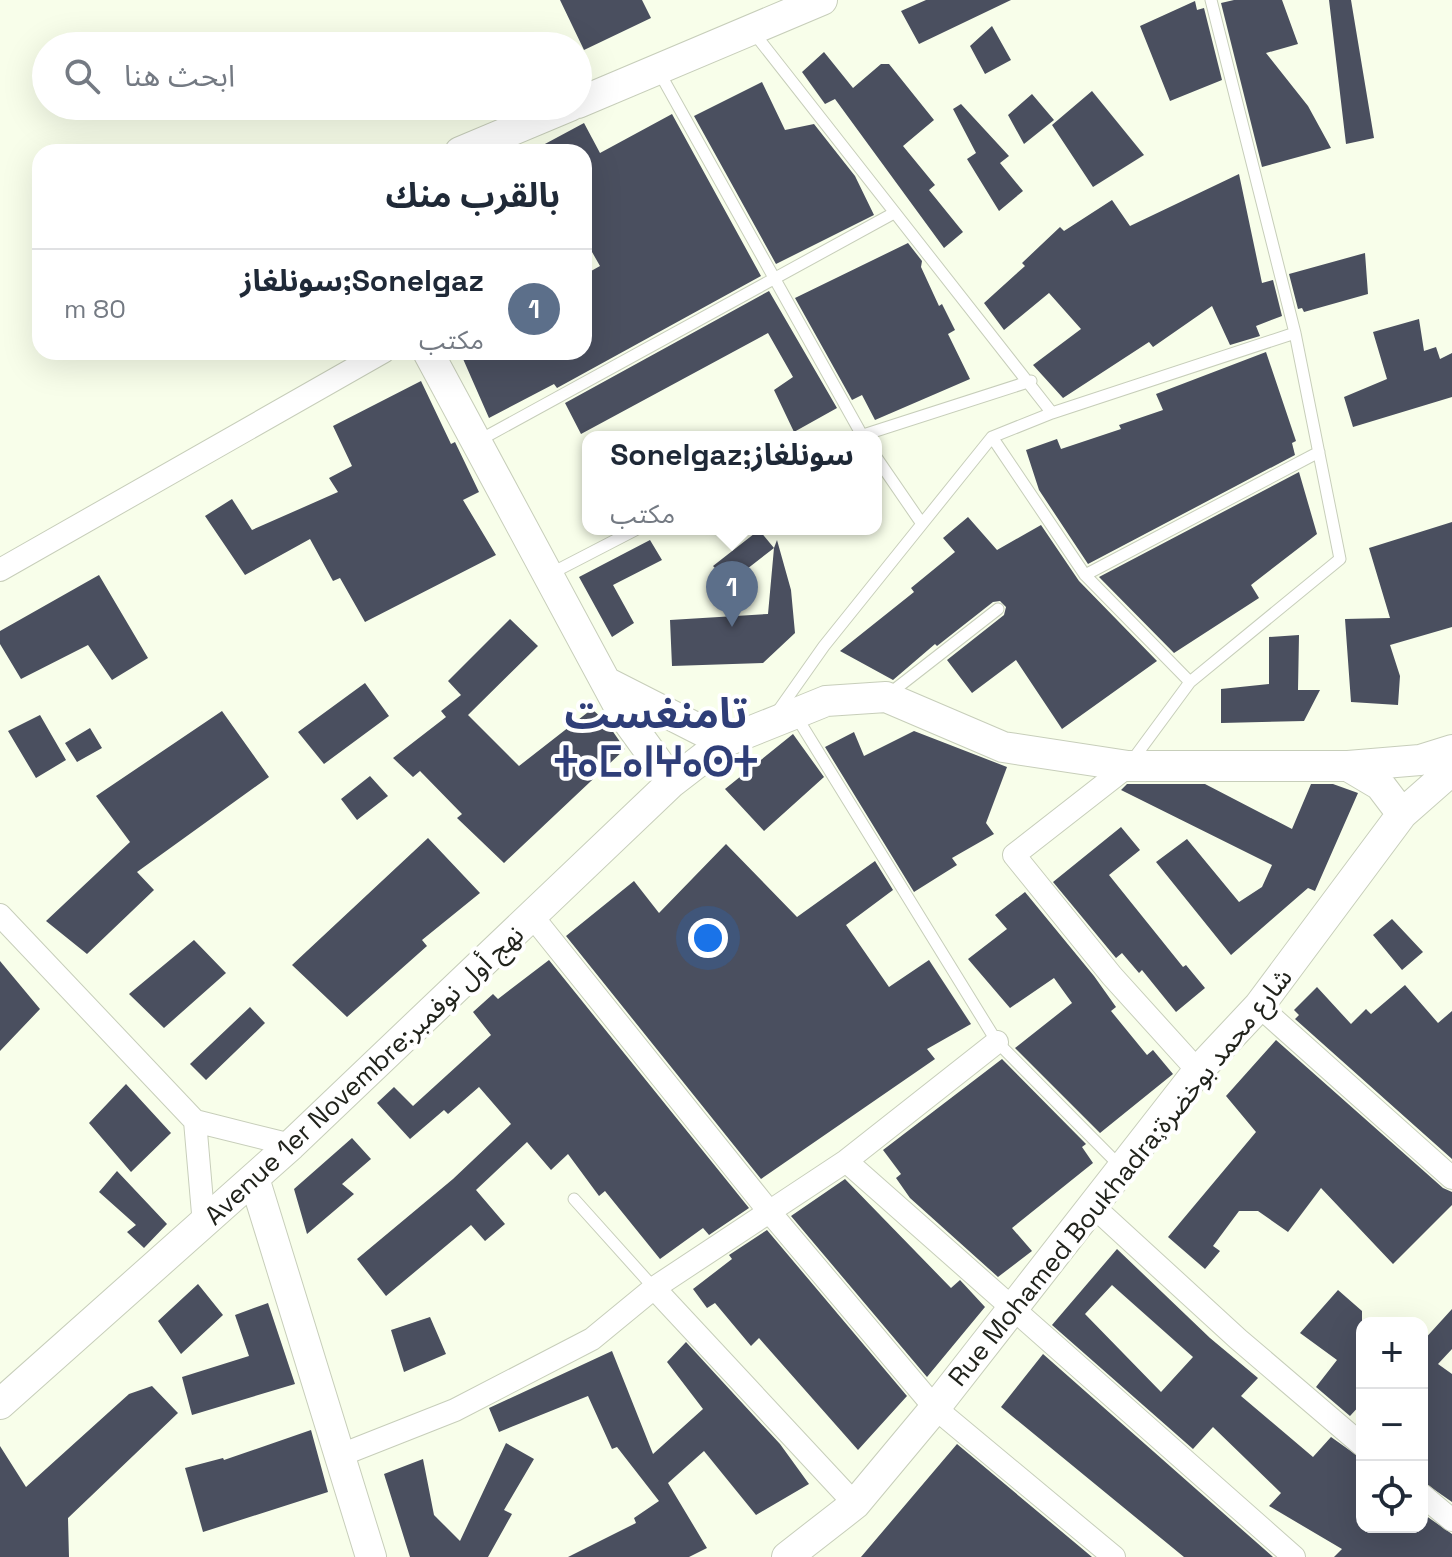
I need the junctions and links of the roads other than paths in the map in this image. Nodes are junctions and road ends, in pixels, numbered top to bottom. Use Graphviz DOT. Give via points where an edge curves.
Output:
graph roads {
  1 [pos="822,0"];
  2 [pos="1211,0"];
  3 [pos="752,29"];
  4 [pos="658,69"];
  5 [pos="592,97"];
  6 [pos="537,120"];
  7 [pos="479,144"];
  8 [pos="894,213"];
  9 [pos="775,279"];
  10 [pos="1295,333"];
  11 [pos="369,360"];
  12 [pos="432,360"];
  13 [pos="1031,381"];
  14 [pos="1052,413"];
  15 [pos="857,431"];
  16 [pos="876,431"];
  17 [pos="992,437"];
  18 [pos="478,441"];
  19 [pos="1319,452"];
  20 [pos="882,466"];
  21 [pos="922,524"];
  22 [pos="625,535"];
  23 [pos="0,570"];
  24 [pos="550,574"];
  25 [pos="1085,575"];
  26 [pos="998,609"];
  27 [pos="606,682"];
  28 [pos="1190,682"];
  29 [pos="886,697"];
  30 [pos="781,719"];
  31 [pos="724,742"];
  32 [pos="1452,750"];
  33 [pos="1128,766"];
  34 [pos="1348,766"];
  35 [pos="1452,770"];
  36 [pos="672,782"];
  37 [pos="1402,814"];
  38 [pos="0,915"];
  39 [pos="532,916"];
  40 [pos="1259,1006"];
  41 [pos="997,1042"];
  42 [pos="1198,1071"];
  43 [pos="195,1121"];
  44 [pos="291,1145"];
  45 [pos="846,1161"];
  46 [pos="1121,1167"];
  47 [pos="254,1178"];
  48 [pos="1452,1178"];
  49 [pos="574,1199"];
  50 [pos="1094,1207"];
  51 [pos="768,1210"];
  52 [pos="204,1225"];
  53 [pos="654,1288"];
  54 [pos="1014,1307"];
  55 [pos="0,1404"];
  56 [pos="935,1408"];
  57 [pos="1356,1440"];
  58 [pos="341,1455"];
  59 [pos="1428,1500"];
  60 [pos="855,1504"];
  61 [pos="1452,1520"];
  62 [pos="371,1557"];
  63 [pos="787,1557"];
  64 [pos="1114,1557"];
  65 [pos="1294,1557"];
  1 -- 3 [label="street"];
  2 -- 10 [label="lane"];
  3 -- 4 [label="street"];
  3 -- 8 [label="lane"];
  4 -- 5 [label="street"];
  4 -- 9 [label="lane"];
  6 -- 7 [label="street"];
  8 -- 9 [label="lane"];
  8 -- 13 [label="lane"];
  9 -- 15 [label="lane"];
  9 -- 18 [label="lane"];
  10 -- 14 [label="lane"];
  10 -- 19 [label="lane"];
  11 -- 23 [label="street"];
  12 -- 18 [label="street"];
  13 -- 14 [label="lane"];
  13 -- 16 [label="lane"];
  14 -- 17 [label="lane"];
  17 -- 21 [label="lane"];
  17 -- 25 [label="lane"];
  18 -- 24 [label="street"];
  19 -- 25 [label="lane"];
  19 -- 28 [label="lane" via="1340,559"];
  20 -- 21 [label="lane"];
  21 -- 30 [label="lane" via="824,646"];
  22 -- 24 [label="lane"];
  24 -- 27 [label="street"];
  25 -- 28 [label="lane"];
  26 -- 29 [label="lane"];
  27 -- 31 [label="street"];
  27 -- 36 [label="street" via="642,745"];
  28 -- 33 [label="lane"];
  29 -- 30 [label="street, Avenue 1er Novembre;نهج أول نوفمبر" via="826,701"];
  29 -- 33 [label="street" via="1003,747"];
  30 -- 31 [label="street, Avenue 1er Novembre;نهج أول نوفمبر"];
  30 -- 41 [label="lane"];
  31 -- 36 [label="street, Avenue 1er Novembre;نهج أول نوفمبر"];
  32 -- 34 [label="street" via="1420,760"];
  33 -- 34 [label="street"];
  33 -- 42 [label="street" via="1014,855"];
  34 -- 37 [label="street" via="1380,785"];
  35 -- 37 [label="street, Rue Mohamed Boukhadra;شارع محمد بوخضرة"];
  36 -- 39 [label="street, Avenue 1er Novembre;نهج أول نوفمبر"];
  37 -- 40 [label="street, Rue Mohamed Boukhadra;شارع محمد بوخضرة"];
  38 -- 43 [label="street"];
  39 -- 44 [label="street, Avenue 1er Novembre;نهج أول نوفمبر"];
  39 -- 51 [label="street"];
  40 -- 42 [label="street, Rue Mohamed Boukhadra;شارع محمد بوخضرة"];
  40 -- 48 [label="street"];
  41 -- 45 [label="street"];
  41 -- 46 [label="lane"];
  42 -- 46 [label="street, Rue Mohamed Boukhadra;شارع محمد بوخضرة"];
  43 -- 44 [label="street"];
  43 -- 52 [label="street"];
  44 -- 47 [label="street, Avenue 1er Novembre;نهج أول نوفمبر"];
  45 -- 51 [label="street"];
  45 -- 54 [label="street"];
  46 -- 50 [label="street, Rue Mohamed Boukhadra;شارع محمد بوخضرة"];
  47 -- 52 [label="street, Avenue 1er Novembre;نهج أول نوفمبر"];
  47 -- 58 [label="street"];
  49 -- 53 [label="lane"];
  50 -- 54 [label="street, Rue Mohamed Boukhadra;شارع محمد بوخضرة"];
  50 -- 57 [label="street"];
  51 -- 53 [label="street"];
  51 -- 56 [label="street"];
  52 -- 55 [label="street, Avenue 1er Novembre;نهج أول نوفمبر"];
  53 -- 58 [label="street" via="592,1339 455,1410"];
  53 -- 60 [label="street"];
  54 -- 56 [label="street, Rue Mohamed Boukhadra;شارع محمد بوخضرة"];
  54 -- 65 [label="street"];
  56 -- 60 [label="street, Rue Mohamed Boukhadra;شارع محمد بوخضرة"];
  56 -- 64 [label="street"];
  58 -- 62 [label="street"];
  59 -- 61 [label="street"];
  60 -- 63 [label="street, Rue Mohamed Boukhadra;شارع محمد بوخضرة"];
}
